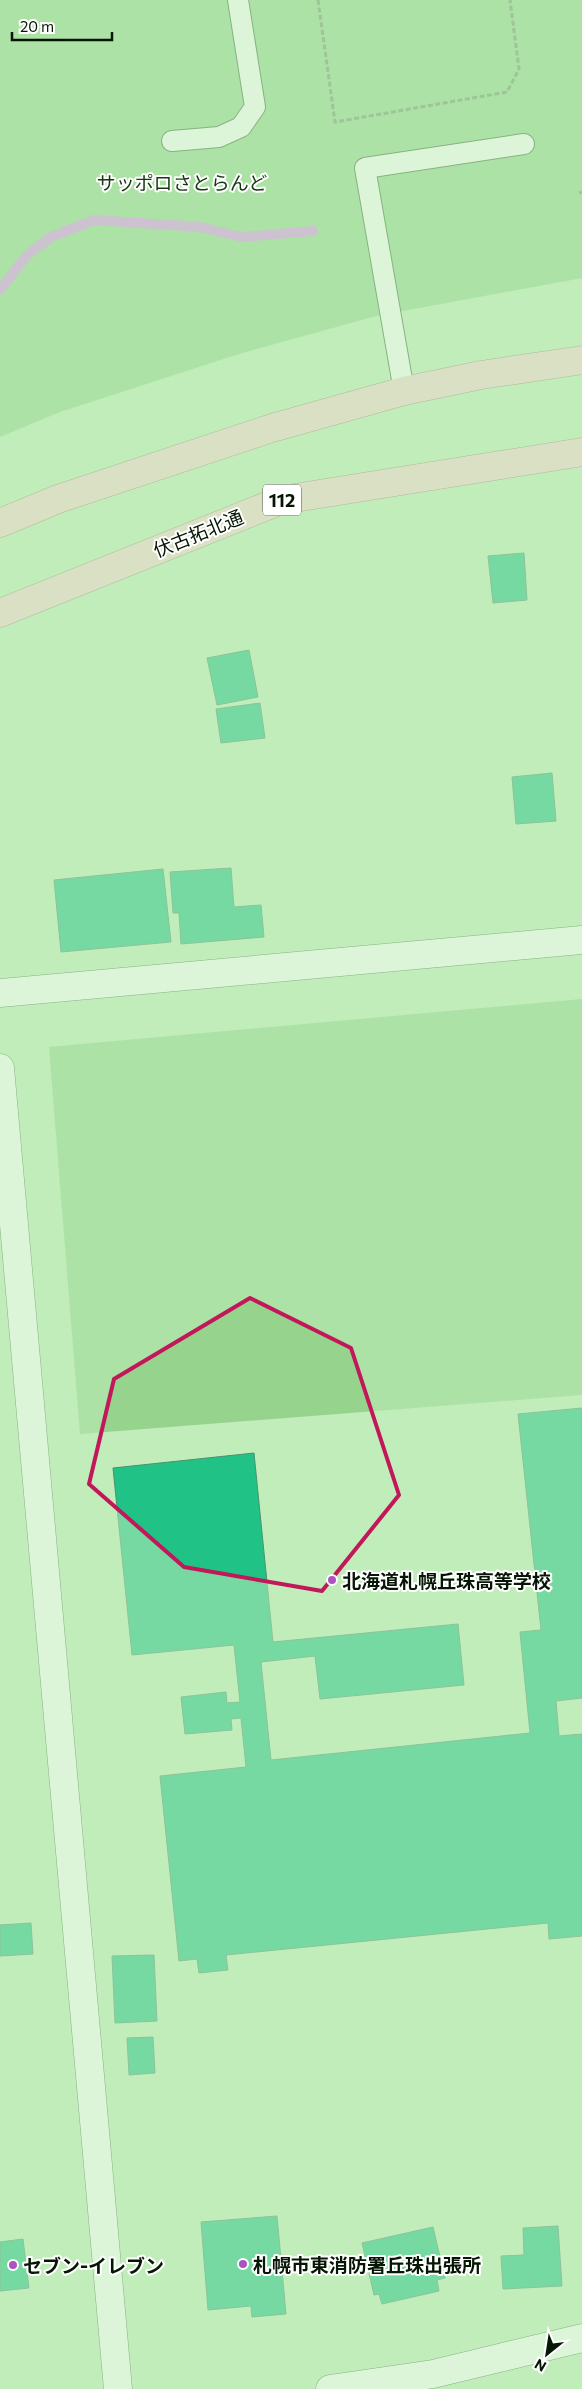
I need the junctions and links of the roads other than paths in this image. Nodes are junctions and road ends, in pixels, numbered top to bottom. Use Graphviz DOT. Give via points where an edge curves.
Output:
graph roads {
  1 [pos="238,0"];
  2 [pos="172,141"];
  3 [pos="524,144"];
  4 [pos="582,360"];
  5 [pos="404,391"];
  6 [pos="582,452"];
  7 [pos="0,523"];
  8 [pos="0,613"];
  9 [pos="582,940"];
  10 [pos="0,993"];
  11 [pos="0,1068"];
  12 [pos="582,2338"];
  13 [pos="341,2388"];
  14 [pos="118,2389"];
  1 -- 2 [label="lane" via="255,107 241,127 219,137"];
  3 -- 5 [label="lane" via="365,168"];
  4 -- 5 [label="main road" via="481,375"];
  5 -- 7 [label="main road" via="263,431 58,499"];
  6 -- 8 [label="main road, 伏古拓北通 / 112" via="282,500"];
  9 -- 10 [label="street"];
  11 -- 14 [label="street"];
  12 -- 13 [label="street" via="432,2374"];
}
